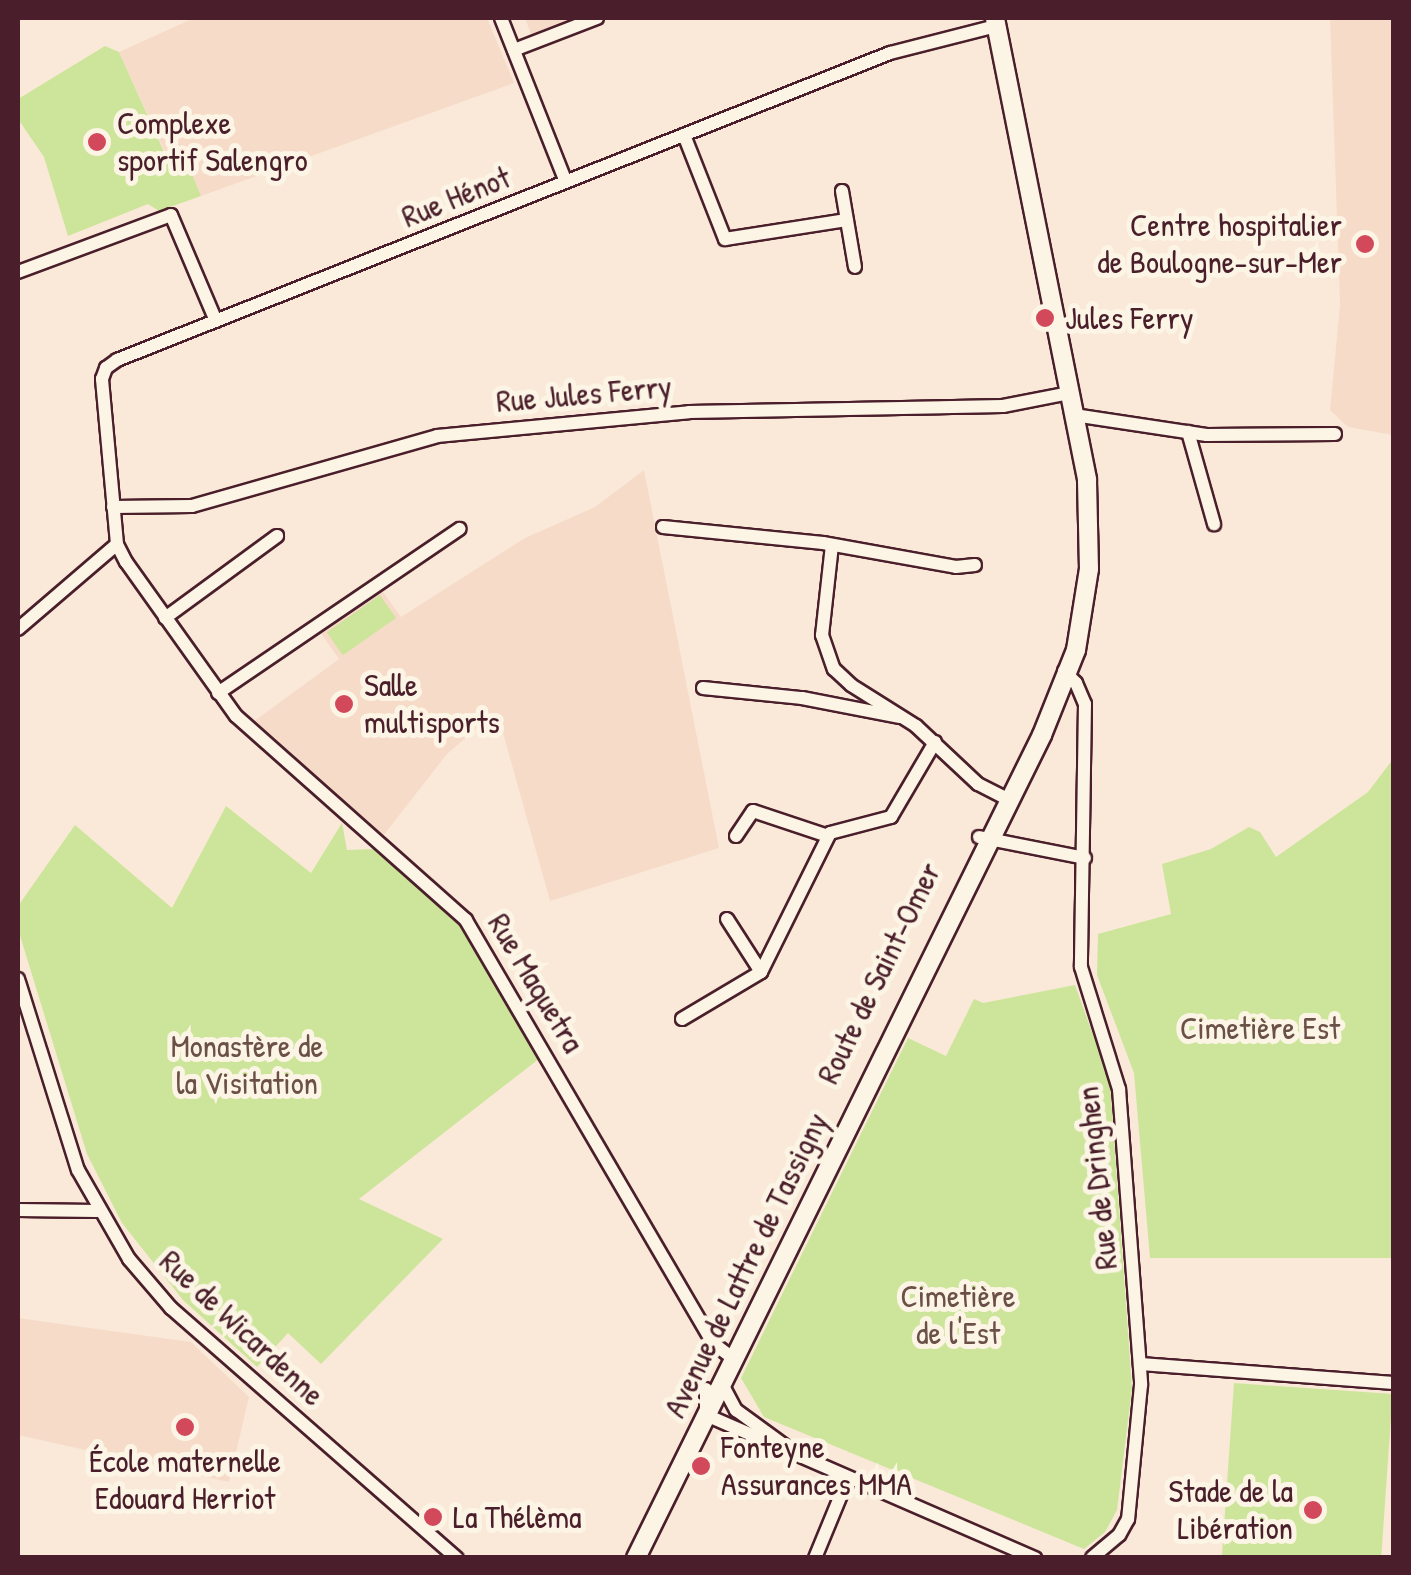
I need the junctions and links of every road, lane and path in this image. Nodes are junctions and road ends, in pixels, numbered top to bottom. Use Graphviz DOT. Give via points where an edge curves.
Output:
graph roads {
  1 [pos="501,18"];
  2 [pos="597,18"];
  3 [pos="995,22"];
  4 [pos="514,50"];
  5 [pos="684,135"];
  6 [pos="566,182"];
  7 [pos="842,191"];
  8 [pos="847,220"];
  9 [pos="854,267"];
  10 [pos="18,272"];
  11 [pos="216,321"];
  12 [pos="1070,393"];
  13 [pos="1074,415"];
  14 [pos="1188,432"];
  15 [pos="1335,434"];
  16 [pos="113,507"];
  17 [pos="1214,524"];
  18 [pos="663,527"];
  19 [pos="459,528"];
  20 [pos="276,536"];
  21 [pos="117,544"];
  22 [pos="832,545"];
  23 [pos="975,565"];
  24 [pos="164,618"];
  25 [pos="19,623"];
  26 [pos="1069,677"];
  27 [pos="703,688"];
  28 [pos="218,693"];
  29 [pos="907,719"];
  30 [pos="934,742"];
  31 [pos="1004,798"];
  32 [pos="736,836"];
  33 [pos="828,836"];
  34 [pos="985,838"];
  35 [pos="1085,858"];
  36 [pos="726,919"];
  37 [pos="761,972"];
  38 [pos="18,979"];
  39 [pos="682,1019"];
  40 [pos="18,1210"];
  41 [pos="98,1211"];
  42 [pos="728,1356"];
  43 [pos="1140,1364"];
  44 [pos="1394,1383"];
  45 [pos="714,1386"];
  46 [pos="698,1418"];
  47 [pos="797,1457"];
  48 [pos="848,1478"];
  49 [pos="457,1558"];
  50 [pos="626,1558"];
  51 [pos="636,1558"];
  52 [pos="815,1558"];
  53 [pos="1035,1558"];
  54 [pos="1092,1558"];
  1 -- 4 [label="street"];
  2 -- 4 [label="street"];
  3 -- 5 [label="street, Rue Hénot" via="890,52"];
  3 -- 12 [label="main road, Route de Saint-Omer"];
  4 -- 6 [label="street"];
  5 -- 6 [label="street, Rue Hénot"];
  5 -- 8 [label="street" via="726,239"];
  6 -- 11 [label="street, Rue Hénot"];
  7 -- 8 [label="street"];
  8 -- 9 [label="street"];
  10 -- 11 [label="street" via="171,215"];
  11 -- 16 [label="street, Rue Hénot" via="106,368 102,409"];
  12 -- 13 [label="main road, Route de Saint-Omer"];
  12 -- 16 [label="street, Rue Jules Ferry" via="1002,406 689,412 438,436 192,506"];
  13 -- 14 [label="street"];
  13 -- 26 [label="main road, Route de Saint-Omer" via="1090,514"];
  14 -- 15 [label="street"];
  14 -- 17 [label="street"];
  16 -- 21 [label="street, Rue Hénot"];
  18 -- 22 [label="street"];
  19 -- 28 [label="street"];
  20 -- 24 [label="street"];
  21 -- 24 [label="street, Rue Maquetra"];
  21 -- 25 [label="street"];
  22 -- 23 [label="street"];
  22 -- 29 [label="street" via="822,622 827,656 846,680"];
  24 -- 28 [label="street, Rue Maquetra"];
  26 -- 31 [label="main road, Route de Saint-Omer"];
  26 -- 35 [label="street, Rue de Dringhen" via="1085,704"];
  27 -- 29 [label="street"];
  28 -- 42 [label="street, Rue Maquetra" via="282,762 466,920 713,1343"];
  29 -- 30 [label="street"];
  30 -- 31 [label="street" via="972,779"];
  30 -- 33 [label="street" via="891,817 835,828"];
  31 -- 34 [label="main road, Route de Saint-Omer"];
  32 -- 33 [label="street" via="753,810"];
  33 -- 37 [label="street"];
  34 -- 35 [label="street"];
  34 -- 42 [label="main road, Route de Saint-Omer"];
  35 -- 43 [label="street, Rue de Dringhen" via="1082,974 1118,1081"];
  36 -- 37 [label="street"];
  37 -- 39 [label="street"];
  38 -- 41 [label="street, Rue de Wicardenne" via="68,1144"];
  40 -- 41 [label="street"];
  41 -- 49 [label="street, Rue de Wicardenne" via="171,1308"];
  42 -- 45 [label="main road, Avenue de Lattre de Tassigny"];
  43 -- 44 [label="street"];
  43 -- 54 [label="street, Rue de Dringhen" via="1128,1519"];
  45 -- 46 [label="main road, Avenue de Lattre de Tassigny"];
  45 -- 47 [label="street"];
  46 -- 47 [label="street"];
  46 -- 50 [label="main road, Avenue de Lattre de Tassigny"];
  46 -- 51 [label="main road, Avenue de Lattre de Tassigny"];
  47 -- 48 [label="street"];
  48 -- 52 [label="street"];
  48 -- 53 [label="street"];
}
